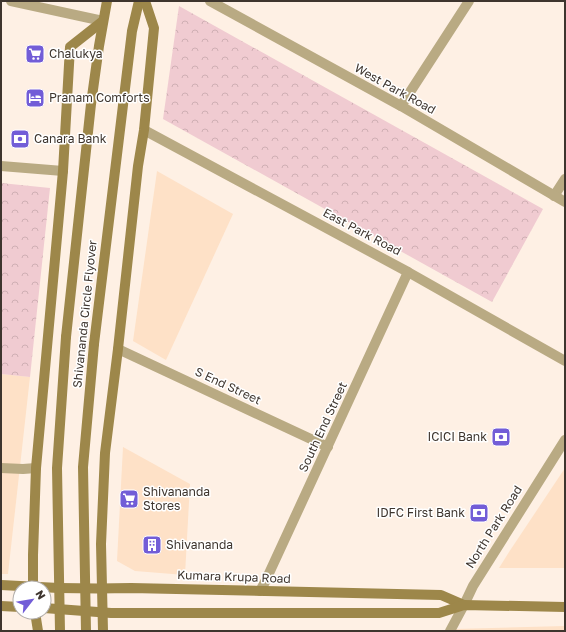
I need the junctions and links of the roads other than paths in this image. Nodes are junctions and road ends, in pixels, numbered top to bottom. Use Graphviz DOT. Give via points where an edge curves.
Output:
graph roads {
  1 [pos="11,1"];
  2 [pos="107,1"];
  3 [pos="139,1"];
  4 [pos="145,1"];
  5 [pos="210,1"];
  6 [pos="469,1"];
  7 [pos="103,21"];
  8 [pos="401,106"];
  9 [pos="144,130"];
  10 [pos="1,166"];
  11 [pos="63,171"];
  12 [pos="565,179"];
  13 [pos="554,196"];
  14 [pos="565,202"];
  15 [pos="408,272"];
  16 [pos="118,349"];
  17 [pos="565,361"];
  18 [pos="565,440"];
  19 [pos="328,447"];
  20 [pos="1,468"];
  21 [pos="36,468"];
  22 [pos="33,580"];
  23 [pos="1,585"];
  24 [pos="12,586"];
  25 [pos="52,588"];
  26 [pos="103,589"];
  27 [pos="260,591"];
  28 [pos="441,595"];
  29 [pos="464,605"];
  30 [pos="1,606"];
  31 [pos="12,607"];
  32 [pos="565,607"];
  33 [pos="52,609"];
  34 [pos="103,612"];
  35 [pos="439,613"];
  36 [pos="36,620"];
  37 [pos="38,631"];
  38 [pos="60,631"];
  39 [pos="86,631"];
  40 [pos="103,631"];
  41 [pos="450,631"];
  1 -- 7 [label="street"];
  2 -- 7 [label="main road, Shivananda Circle Flyover"];
  3 -- 39 [label="main road, Shivananda Circle Flyover, bridge" via="132,31 94,344 83,467"];
  4 -- 9 [label="main road" via="154,28"];
  5 -- 8 [label="street, West Park Road"];
  6 -- 8 [label="street"];
  7 -- 11 [label="main road" via="70,47"];
  7 -- 38 [label="main road, Shivananda Circle Flyover, bridge" via="91,104 66,337 57,468"];
  8 -- 13 [label="street, West Park Road"];
  9 -- 15 [label="street, East Park Road"];
  9 -- 16 [label="main road"];
  10 -- 11 [label="street"];
  11 -- 21 [label="main road"];
  12 -- 13 [label="street"];
  13 -- 14 [label="street, West Park Road"];
  15 -- 17 [label="street, East Park Road"];
  15 -- 19 [label="street, South End Street"];
  16 -- 19 [label="street, S End Street"];
  16 -- 26 [label="main road" via="105,453 101,544"];
  18 -- 29 [label="street, North Park Road" via="473,586"];
  19 -- 27 [label="street, South End Street"];
  20 -- 21 [label="street"];
  21 -- 22 [label="main road"];
  23 -- 24 [label="main road, Kumara Krupa Road"];
  25 -- 26 [label="main road, Kumara Krupa Road"];
  26 -- 27 [label="main road, Kumara Krupa Road"];
  26 -- 34 [label="main road"];
  27 -- 28 [label="main road, Kumara Krupa Road"];
  28 -- 29 [label="main road, Kumara Krupa Road"];
  28 -- 35 [label="main road"];
  29 -- 32 [label="main road, Kumara Krupa Road"];
  29 -- 35 [label="main road, Kumara Krupa Road"];
  29 -- 41 [label="street, North Park Road"];
  30 -- 31 [label="main road"];
  33 -- 34 [label="main road, Kumara Krupa Road"];
  34 -- 35 [label="main road, Kumara Krupa Road"];
  34 -- 40 [label="main road"];
  36 -- 37 [label="main road"];
}
